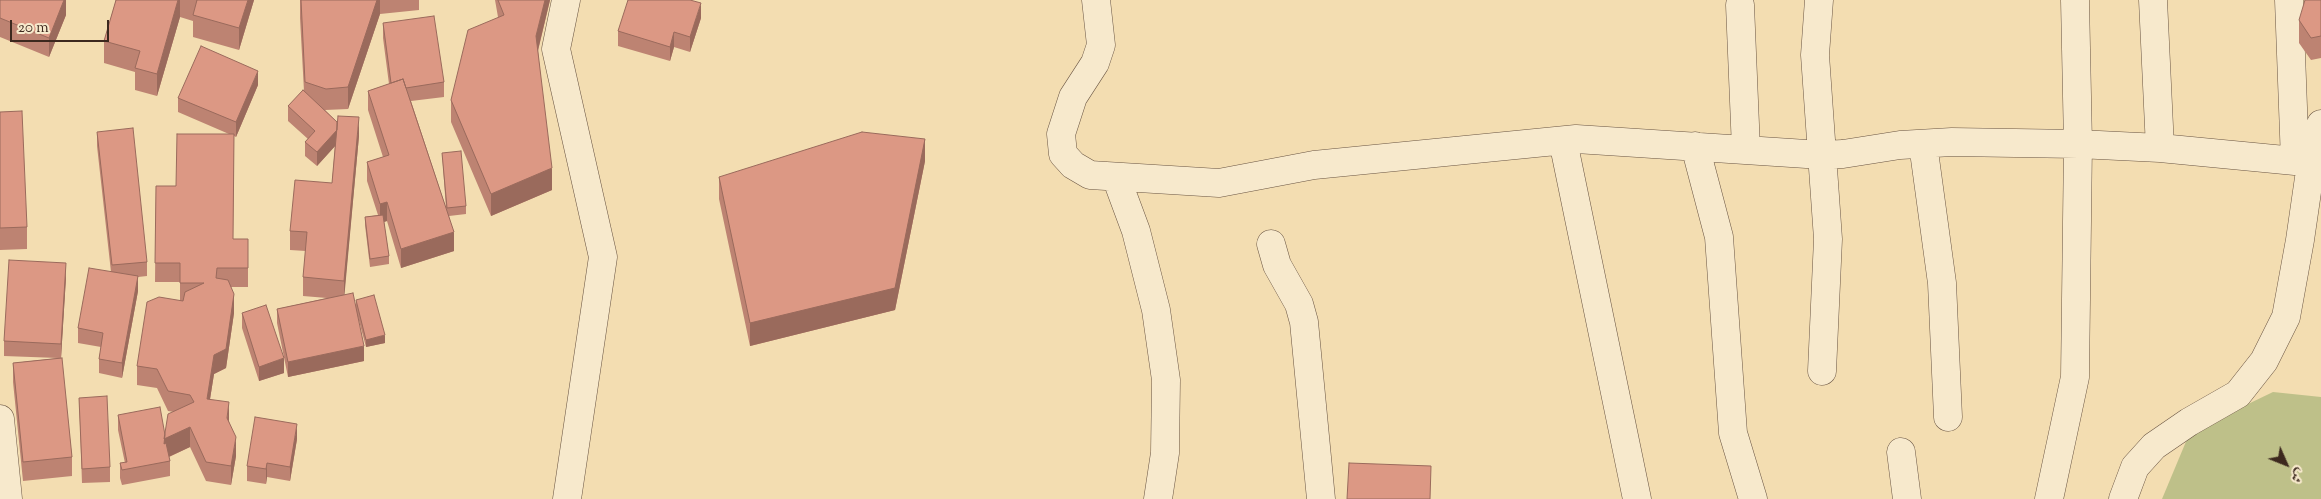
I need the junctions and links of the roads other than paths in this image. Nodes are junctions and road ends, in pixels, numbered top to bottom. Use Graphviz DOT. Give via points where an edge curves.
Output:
graph roads {
  1 [pos="566,0"];
  2 [pos="1096,0"];
  3 [pos="1819,0"];
  4 [pos="2075,0"];
  5 [pos="2153,0"];
  6 [pos="2289,0"];
  7 [pos="1740,5"];
  8 [pos="2321,124"];
  9 [pos="1563,141"];
  10 [pos="1923,144"];
  11 [pos="2078,144"];
  12 [pos="1695,146"];
  13 [pos="2160,148"];
  14 [pos="1746,149"];
  15 [pos="1822,155"];
  16 [pos="2303,163"];
  17 [pos="1116,177"];
  18 [pos="1271,244"];
  19 [pos="1822,371"];
  20 [pos="1948,417"];
  21 [pos="0,419"];
  22 [pos="1901,452"];
  23 [pos="8,499"];
  24 [pos="567,499"];
  25 [pos="1158,499"];
  26 [pos="1321,499"];
  27 [pos="1637,499"];
  28 [pos="1753,499"];
  29 [pos="1907,499"];
  30 [pos="2049,499"];
  31 [pos="2123,499"];
  1 -- 24 [label="street" via="556,49 603,257"];
  2 -- 17 [label="street" via="1101,45 1096,63 1073,98 1061,134 1063,154 1073,165 1090,175"];
  3 -- 15 [label="street" via="1814,55"];
  4 -- 11 [label="street"];
  5 -- 13 [label="street"];
  6 -- 16 [label="street"];
  7 -- 14 [label="street"];
  8 -- 16 [label="street"];
  9 -- 12 [label="street"];
  9 -- 17 [label="street" via="1314,165 1219,182"];
  9 -- 27 [label="street"];
  10 -- 11 [label="street"];
  10 -- 15 [label="street"];
  10 -- 20 [label="street" via="1942,283"];
  11 -- 13 [label="street"];
  11 -- 30 [label="street" via="2075,377"];
  12 -- 14 [label="street"];
  12 -- 28 [label="street" via="1719,237 1733,433"];
  13 -- 16 [label="street"];
  14 -- 15 [label="street"];
  15 -- 19 [label="street" via="1828,239"];
  16 -- 31 [label="street" via="2300,240 2286,317 2264,361 2238,394 2154,446 2135,468"];
  17 -- 25 [label="street" via="1136,231 1156,310 1166,380 1165,453"];
  18 -- 26 [label="street" via="1304,322"];
  21 -- 23 [label="street"];
  22 -- 29 [label="street"];
}
